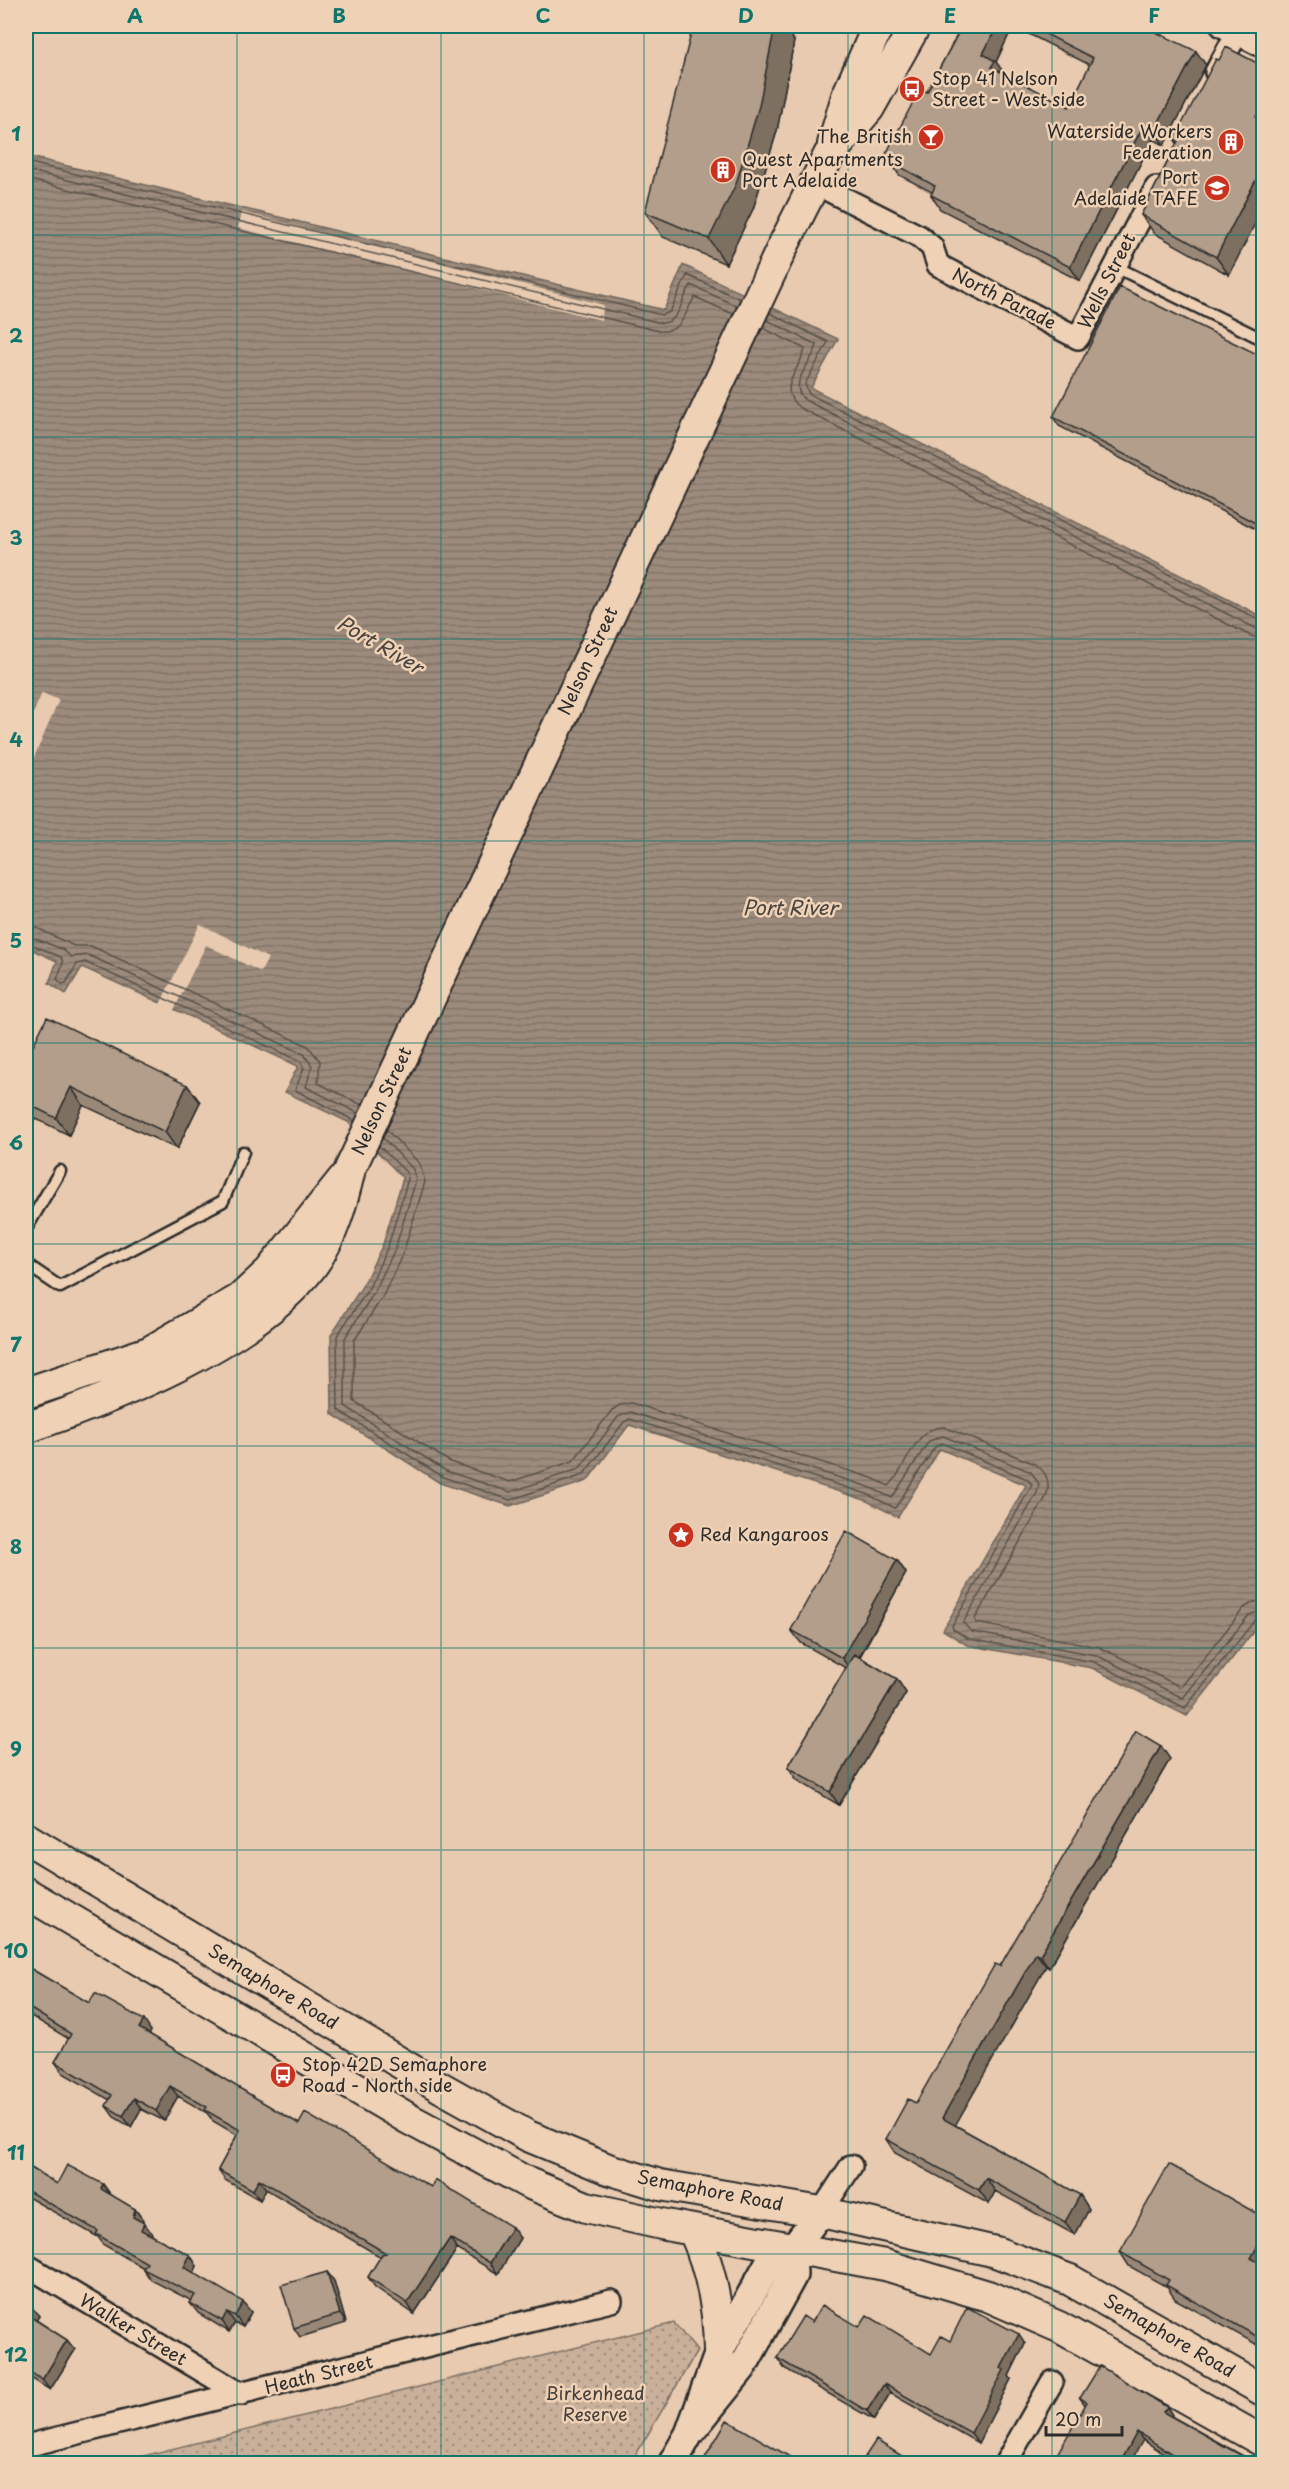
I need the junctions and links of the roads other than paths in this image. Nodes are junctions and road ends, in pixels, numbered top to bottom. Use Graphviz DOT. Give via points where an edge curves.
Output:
graph roads {
  1 [pos="878,26"];
  2 [pos="915,26"];
  3 [pos="1229,29"];
  4 [pos="1263,47"];
  5 [pos="1208,89"];
  6 [pos="829,155"];
  7 [pos="1164,172"];
  8 [pos="814,183"];
  9 [pos="1114,266"];
  10 [pos="1078,338"];
  11 [pos="1263,340"];
  12 [pos="243,1152"];
  13 [pos="350,1169"];
  14 [pos="60,1171"];
  15 [pos="26,1229"];
  16 [pos="26,1264"];
  17 [pos="26,1394"];
  18 [pos="26,1428"];
  19 [pos="26,1838"];
  20 [pos="26,1893"];
  21 [pos="851,2166"];
  22 [pos="821,2212"];
  23 [pos="694,2230"];
  24 [pos="792,2249"];
  25 [pos="26,2265"];
  26 [pos="612,2301"];
  27 [pos="719,2352"];
  28 [pos="1052,2382"];
  29 [pos="1263,2391"];
  30 [pos="241,2394"];
  31 [pos="689,2434"];
  32 [pos="1263,2442"];
  33 [pos="26,2446"];
  34 [pos="672,2463"];
  35 [pos="1005,2463"];
  1 -- 6 [label="main road, Nelson Street" via="847,96"];
  2 -- 6 [label="main road, Nelson Street" via="869,108"];
  3 -- 4 [label="street"];
  3 -- 5 [label="street"];
  6 -- 8 [label="main road, Nelson Street"];
  7 -- 9 [label="street, Wells Street"];
  8 -- 10 [label="street, North Parade" via="919,236 932,247 938,265"];
  8 -- 13 [label="main road, Nelson Street"];
  9 -- 10 [label="street, Wells Street"];
  9 -- 11 [label="lane"];
  12 -- 16 [label="lane" via="223,1202 60,1287"];
  13 -- 17 [label="main road, Nelson Street" via="269,1272 240,1299 149,1352"];
  13 -- 18 [label="main road, Nelson Street" via="338,1218 312,1266 250,1324 226,1342 83,1409"];
  14 -- 15 [label="lane"];
  19 -- 22 [label="main road, Semaphore Road" via="421,2076 528,2136 608,2169 660,2185"];
  20 -- 23 [label="main road" via="409,2119 528,2183 586,2206"];
  21 -- 22 [label="street"];
  22 -- 24 [label="street"];
  22 -- 29 [label="main road, Semaphore Road" via="996,2252 1070,2280"];
  23 -- 24 [label="main road"];
  23 -- 27 [label="main road" via="707,2260 719,2323"];
  24 -- 27 [label="street" via="770,2262"];
  24 -- 31 [label="street" via="793,2275 742,2368"];
  24 -- 32 [label="main road" via="885,2265 988,2296 1059,2327"];
  25 -- 30 [label="street, Walker Street"];
  26 -- 30 [label="street, Heath Street"];
  27 -- 31 [label="street"];
  28 -- 35 [label="street"];
  30 -- 33 [label="street, Heath Street"];
  31 -- 34 [label="street"];
}
